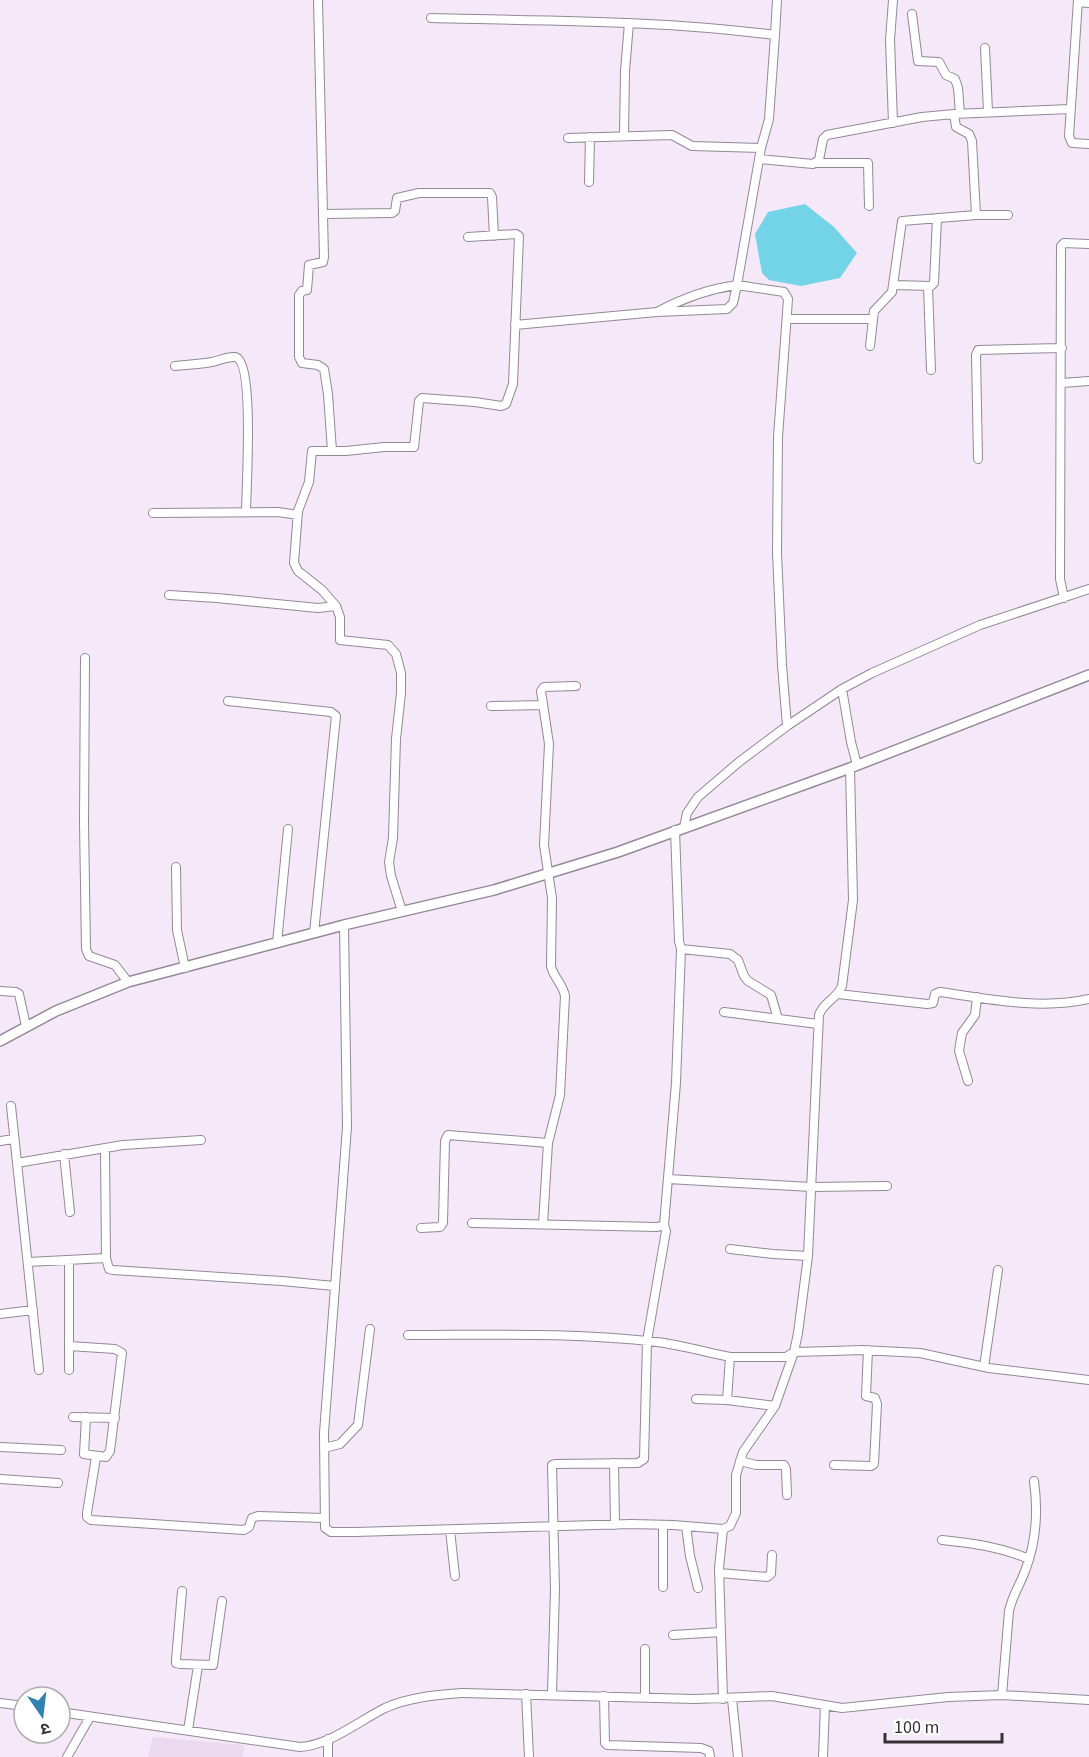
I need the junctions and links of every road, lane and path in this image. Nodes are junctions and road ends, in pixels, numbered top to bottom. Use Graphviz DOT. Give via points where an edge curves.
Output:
graph roads {
  1 [pos="318,0"];
  2 [pos="777,0"];
  3 [pos="893,0"];
  4 [pos="1078,1"];
  5 [pos="1089,3"];
  6 [pos="912,14"];
  7 [pos="432,18"];
  8 [pos="628,23"];
  9 [pos="775,35"];
  10 [pos="985,48"];
  11 [pos="1070,110"];
  12 [pos="988,111"];
  13 [pos="957,113"];
  14 [pos="893,123"];
  15 [pos="624,135"];
  16 [pos="590,137"];
  17 [pos="568,138"];
  18 [pos="1089,144"];
  19 [pos="761,148"];
  20 [pos="759,159"];
  21 [pos="816,163"];
  22 [pos="589,182"];
  23 [pos="869,206"];
  24 [pos="323,214"];
  25 [pos="976,215"];
  26 [pos="1008,215"];
  27 [pos="937,219"];
  28 [pos="494,236"];
  29 [pos="468,237"];
  30 [pos="1089,244"];
  31 [pos="737,285"];
  32 [pos="894,285"];
  33 [pos="928,286"];
  34 [pos="657,312"];
  35 [pos="787,319"];
  36 [pos="872,319"];
  37 [pos="514,325"];
  38 [pos="870,346"];
  39 [pos="1062,348"];
  40 [pos="174,366"];
  41 [pos="931,370"];
  42 [pos="1089,381"];
  43 [pos="1062,383"];
  44 [pos="332,451"];
  45 [pos="978,459"];
  46 [pos="246,512"];
  47 [pos="153,513"];
  48 [pos="298,514"];
  49 [pos="1089,589"];
  50 [pos="169,595"];
  51 [pos="1064,598"];
  52 [pos="336,606"];
  53 [pos="85,658"];
  54 [pos="1089,675"];
  55 [pos="576,686"];
  56 [pos="842,688"];
  57 [pos="228,701"];
  58 [pos="543,705"];
  59 [pos="491,706"];
  60 [pos="787,726"];
  61 [pos="854,767"];
  62 [pos="288,829"];
  63 [pos="679,829"];
  64 [pos="176,867"];
  65 [pos="548,873"];
  66 [pos="402,911"];
  67 [pos="344,925"];
  68 [pos="314,933"];
  69 [pos="277,943"];
  70 [pos="681,949"];
  71 [pos="185,968"];
  72 [pos="128,982"];
  73 [pos="0,991"];
  74 [pos="838,994"];
  75 [pos="977,997"];
  76 [pos="1089,999"];
  77 [pos="724,1012"];
  78 [pos="778,1019"];
  79 [pos="818,1024"];
  80 [pos="26,1026"];
  81 [pos="0,1041"];
  82 [pos="969,1081"];
  83 [pos="11,1106"];
  84 [pos="14,1139"];
  85 [pos="201,1140"];
  86 [pos="0,1141"];
  87 [pos="548,1143"];
  88 [pos="105,1148"];
  89 [pos="64,1154"];
  90 [pos="17,1163"];
  91 [pos="668,1179"];
  92 [pos="887,1186"];
  93 [pos="811,1187"];
  94 [pos="70,1212"];
  95 [pos="472,1223"];
  96 [pos="543,1224"];
  97 [pos="664,1225"];
  98 [pos="422,1228"];
  99 [pos="730,1249"];
  100 [pos="808,1256"];
  101 [pos="106,1258"];
  102 [pos="69,1260"];
  103 [pos="28,1262"];
  104 [pos="998,1270"];
  105 [pos="334,1286"];
  106 [pos="33,1310"];
  107 [pos="0,1314"];
  108 [pos="370,1329"];
  109 [pos="408,1335"];
  110 [pos="647,1341"];
  111 [pos="69,1346"];
  112 [pos="868,1350"];
  113 [pos="794,1352"];
  114 [pos="729,1357"];
  115 [pos="984,1367"];
  116 [pos="39,1370"];
  117 [pos="69,1370"];
  118 [pos="1089,1380"];
  119 [pos="696,1399"];
  120 [pos="727,1400"];
  121 [pos="775,1406"];
  122 [pos="73,1417"];
  123 [pos="86,1418"];
  124 [pos="115,1418"];
  125 [pos="0,1447"];
  126 [pos="324,1448"];
  127 [pos="61,1450"];
  128 [pos="96,1457"];
  129 [pos="740,1461"];
  130 [pos="614,1463"];
  131 [pos="834,1465"];
  132 [pos="0,1479"];
  133 [pos="1034,1481"];
  134 [pos="58,1483"];
  135 [pos="787,1495"];
  136 [pos="324,1518"];
  137 [pos="615,1525"];
  138 [pos="663,1525"];
  139 [pos="686,1526"];
  140 [pos="552,1527"];
  141 [pos="723,1529"];
  142 [pos="450,1530"];
  143 [pos="942,1540"];
  144 [pos="772,1555"];
  145 [pos="1029,1559"];
  146 [pos="719,1574"];
  147 [pos="454,1576"];
  148 [pos="663,1587"];
  149 [pos="698,1588"];
  150 [pos="182,1591"];
  151 [pos="222,1601"];
  152 [pos="721,1632"];
  153 [pos="673,1635"];
  154 [pos="645,1649"];
  155 [pos="198,1666"];
  156 [pos="526,1694"];
  157 [pos="552,1694"];
  158 [pos="1002,1695"];
  159 [pos="604,1696"];
  160 [pos="645,1697"];
  161 [pos="728,1699"];
  162 [pos="1089,1700"];
  163 [pos="825,1706"];
  164 [pos="72,1714"];
  165 [pos="90,1717"];
  166 [pos="188,1730"];
  167 [pos="328,1739"];
  168 [pos="67,1757"];
  169 [pos="328,1757"];
  170 [pos="529,1757"];
  171 [pos="710,1757"];
  172 [pos="738,1757"];
  173 [pos="823,1757"];
  1 -- 24 [label="street"];
  2 -- 9 [label="street"];
  3 -- 14 [label="street"];
  4 -- 5 [label="street"];
  4 -- 11 [label="street"];
  6 -- 13 [label="street" via="918,61 939,62 946,75 955,79"];
  7 -- 8 [label="street"];
  8 -- 9 [label="street"];
  8 -- 15 [label="street"];
  9 -- 19 [label="street" via="771,102"];
  10 -- 12 [label="street"];
  11 -- 12 [label="street"];
  11 -- 18 [label="street" via="1070,140"];
  12 -- 13 [label="street"];
  13 -- 14 [label="street"];
  13 -- 25 [label="street" via="956,127 969,134 972,141"];
  14 -- 21 [label="street" via="827,135"];
  15 -- 16 [label="street"];
  15 -- 19 [label="street" via="672,135 692,146"];
  16 -- 17 [label="street"];
  16 -- 22 [label="street"];
  19 -- 20 [label="street"];
  20 -- 21 [label="street"];
  20 -- 31 [label="street"];
  21 -- 23 [label="street" via="868,163"];
  24 -- 28 [label="street" via="392,213 397,198 419,193 490,193"];
  24 -- 44 [label="street" via="324,260 309,265 308,290 299,295 299,357 302,363 324,369"];
  25 -- 26 [label="street"];
  25 -- 27 [label="street"];
  27 -- 32 [label="street" via="902,221"];
  27 -- 33 [label="street" via="934,283"];
  28 -- 29 [label="street"];
  28 -- 37 [label="street" via="519,236"];
  30 -- 39 [label="street" via="1061,246"];
  31 -- 34 [label="street" via="700,292"];
  31 -- 34 [label="street" via="733,303 727,309"];
  31 -- 35 [label="street" via="784,292 788,299"];
  32 -- 33 [label="street"];
  32 -- 36 [label="street" via="890,297 876,308"];
  33 -- 41 [label="street"];
  34 -- 37 [label="street"];
  35 -- 36 [label="street"];
  35 -- 60 [label="street" via="778,437 777,554"];
  36 -- 38 [label="street"];
  37 -- 44 [label="street" via="512,389 504,406 422,398 414,447"];
  39 -- 43 [label="street"];
  39 -- 45 [label="street" via="978,350"];
  40 -- 46 [label="street" via="232,357 242,362 248,405"];
  42 -- 43 [label="street"];
  43 -- 51 [label="street" via="1060,573"];
  44 -- 48 [label="street" via="310,453 309,482"];
  46 -- 47 [label="street"];
  46 -- 48 [label="street"];
  48 -- 52 [label="street" via="295,567"];
  49 -- 51 [label="street"];
  50 -- 52 [label="street" via="318,608"];
  51 -- 56 [label="street" via="980,625"];
  52 -- 66 [label="street" via="340,640 388,645 396,654 401,673 389,862"];
  53 -- 72 [label="street" via="87,949 89,956 115,964"];
  54 -- 61 [label="main road"];
  55 -- 58 [label="street" via="542,688"];
  56 -- 60 [label="street"];
  56 -- 61 [label="street"];
  57 -- 68 [label="street" via="331,712 336,716"];
  58 -- 59 [label="street"];
  58 -- 65 [label="street" via="549,744 544,845"];
  60 -- 63 [label="street" via="698,796"];
  61 -- 63 [label="main road"];
  61 -- 74 [label="street" via="853,900"];
  62 -- 69 [label="street"];
  63 -- 65 [label="main road"];
  63 -- 70 [label="street"];
  64 -- 71 [label="street" via="177,930"];
  65 -- 66 [label="main road"];
  65 -- 87 [label="street" via="551,966 565,996 560,1095"];
  66 -- 67 [label="main road"];
  67 -- 68 [label="main road"];
  67 -- 105 [label="street" via="347,1127"];
  68 -- 69 [label="main road"];
  69 -- 71 [label="main road"];
  70 -- 78 [label="street" via="735,956 744,976 771,995"];
  70 -- 91 [label="street"];
  71 -- 72 [label="main road"];
  72 -- 80 [label="main road"];
  73 -- 80 [label="street" via="19,994"];
  74 -- 75 [label="street" via="927,1004 933,1003 935,994 940,992"];
  74 -- 79 [label="street" via="823,1006"];
  75 -- 76 [label="street" via="1045,1004"];
  75 -- 82 [label="street" via="975,1015 962,1033 959,1051"];
  77 -- 78 [label="street"];
  78 -- 79 [label="street"];
  79 -- 93 [label="street"];
  80 -- 81 [label="main road"];
  83 -- 84 [label="street"];
  84 -- 86 [label="street"];
  84 -- 90 [label="street"];
  85 -- 88 [label="street"];
  87 -- 96 [label="street"];
  87 -- 98 [label="street" via="448,1135 443,1223 440,1227"];
  88 -- 89 [label="street"];
  88 -- 101 [label="street"];
  89 -- 90 [label="street"];
  89 -- 94 [label="street"];
  90 -- 103 [label="street"];
  91 -- 93 [label="street"];
  91 -- 97 [label="street"];
  92 -- 93 [label="street"];
  93 -- 100 [label="street"];
  95 -- 96 [label="street"];
  96 -- 97 [label="street"];
  97 -- 110 [label="street"];
  99 -- 100 [label="street"];
  100 -- 113 [label="street"];
  101 -- 102 [label="street"];
  101 -- 105 [label="street" via="113,1270"];
  102 -- 103 [label="street"];
  102 -- 111 [label="street"];
  103 -- 106 [label="street"];
  104 -- 115 [label="street"];
  105 -- 126 [label="street"];
  106 -- 107 [label="street"];
  106 -- 116 [label="street"];
  108 -- 126 [label="street" via="358,1425 340,1444"];
  109 -- 110 [label="street"];
  110 -- 114 [label="street"];
  110 -- 130 [label="street" via="644,1459 638,1463"];
  111 -- 117 [label="street"];
  111 -- 124 [label="street" via="115,1349 122,1353"];
  112 -- 113 [label="street"];
  112 -- 115 [label="street" via="929,1354"];
  112 -- 131 [label="street" via="866,1396 875,1398 877,1404 874,1464"];
  113 -- 114 [label="street" via="786,1357"];
  113 -- 121 [label="street"];
  114 -- 120 [label="street"];
  115 -- 118 [label="street"];
  119 -- 120 [label="street"];
  120 -- 121 [label="street"];
  121 -- 129 [label="street"];
  122 -- 123 [label="street"];
  123 -- 124 [label="street"];
  123 -- 128 [label="street" via="83,1451"];
  124 -- 128 [label="street" via="109,1455"];
  125 -- 127 [label="street"];
  126 -- 136 [label="street"];
  128 -- 136 [label="street" via="87,1513 91,1520 244,1530 258,1516"];
  129 -- 135 [label="street" via="786,1466"];
  129 -- 141 [label="street" via="736,1513 730,1526"];
  130 -- 137 [label="street"];
  130 -- 140 [label="street" via="553,1464"];
  132 -- 134 [label="street"];
  133 -- 145 [label="street" via="1037,1506"];
  136 -- 142 [label="street" via="326,1528 332,1532"];
  137 -- 138 [label="street"];
  137 -- 140 [label="street"];
  138 -- 139 [label="street"];
  138 -- 148 [label="street"];
  139 -- 141 [label="street"];
  139 -- 149 [label="street"];
  140 -- 142 [label="street"];
  140 -- 157 [label="street"];
  141 -- 146 [label="street"];
  142 -- 147 [label="street"];
  143 -- 145 [label="street" via="975,1543"];
  144 -- 146 [label="street" via="771,1574 767,1577"];
  145 -- 158 [label="street" via="1011,1600"];
  146 -- 152 [label="street"];
  150 -- 155 [label="street" via="176,1663"];
  151 -- 155 [label="street" via="214,1662"];
  152 -- 153 [label="street"];
  152 -- 161 [label="street"];
  154 -- 160 [label="street"];
  155 -- 166 [label="street"];
  156 -- 157 [label="street"];
  156 -- 167 [label="street" via="463,1693 420,1698 387,1707"];
  156 -- 170 [label="street"];
  157 -- 159 [label="street"];
  158 -- 162 [label="street"];
  158 -- 163 [label="street" via="842,1708"];
  159 -- 160 [label="street"];
  159 -- 171 [label="street" via="607,1745 701,1748"];
  160 -- 161 [label="street"];
  161 -- 163 [label="street" via="772,1696"];
  161 -- 172 [label="street"];
  163 -- 173 [label="street"];
  164 -- 165 [label="street"];
  165 -- 166 [label="street"];
  165 -- 168 [label="street"];
  166 -- 167 [label="street" via="300,1747"];
  167 -- 169 [label="street"];
}
